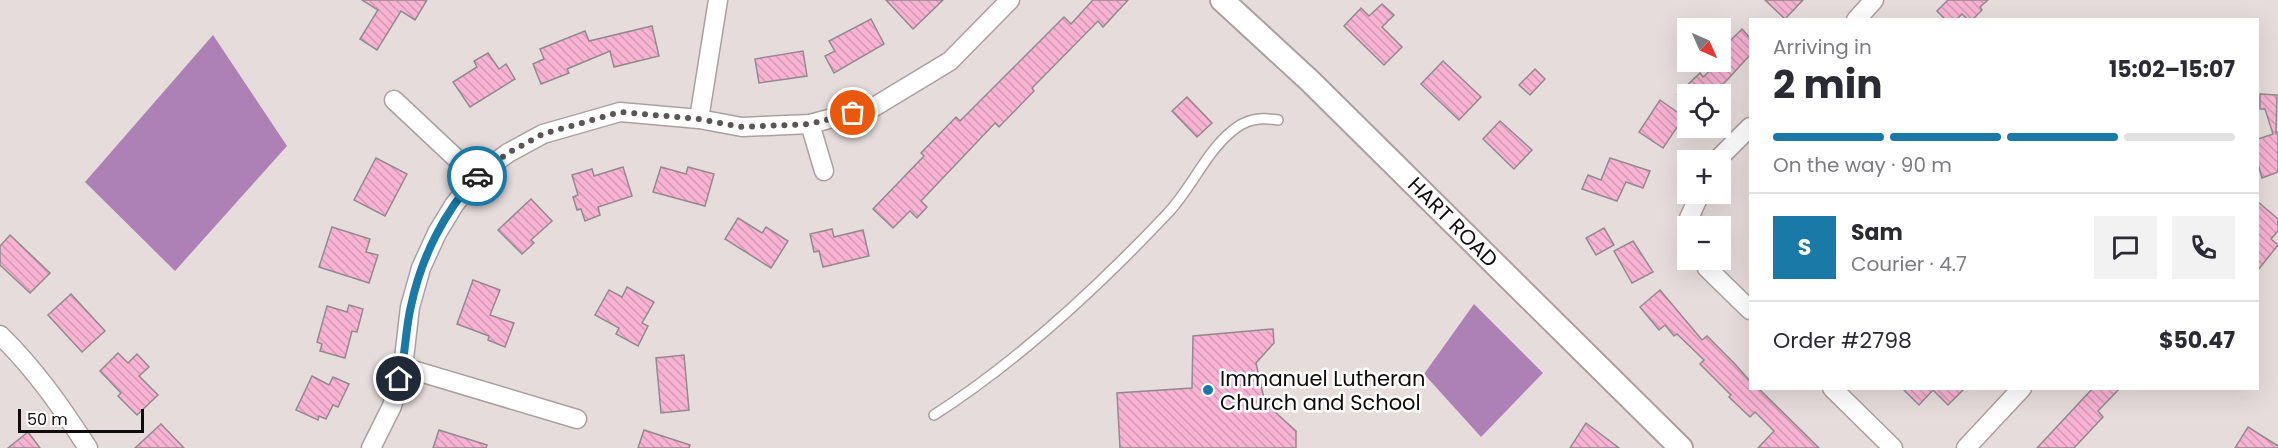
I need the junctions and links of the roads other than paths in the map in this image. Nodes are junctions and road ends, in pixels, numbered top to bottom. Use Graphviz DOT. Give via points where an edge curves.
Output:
graph roads {
  1 [pos="718,0"];
  2 [pos="1010,0"];
  3 [pos="1222,0"];
  4 [pos="1874,0"];
  5 [pos="1858,18"];
  6 [pos="394,100"];
  7 [pos="699,119"];
  8 [pos="1278,120"];
  9 [pos="810,124"];
  10 [pos="1749,128"];
  11 [pos="1727,150"];
  12 [pos="824,171"];
  13 [pos="476,177"];
  14 [pos="1709,270"];
  15 [pos="1749,309"];
  16 [pos="2,340"];
  17 [pos="403,367"];
  18 [pos="1834,390"];
  19 [pos="2020,390"];
  20 [pos="934,415"];
  21 [pos="577,419"];
  22 [pos="88,448"];
  23 [pos="370,448"];
  24 [pos="1679,448"];
  25 [pos="1893,448"];
  26 [pos="1966,448"];
  1 -- 7 [label="street"];
  2 -- 9 [label="street" via="950,61 874,107"];
  3 -- 24 [label="street, HART ROAD" via="1319,89"];
  4 -- 5 [label="street"];
  6 -- 13 [label="street"];
  7 -- 9 [label="street" via="742,127"];
  7 -- 13 [label="street" via="620,112 543,134"];
  8 -- 20 [label="lane" via="1261,117 1231,132 1168,213 1070,310 973,390"];
  9 -- 12 [label="street"];
  10 -- 11 [label="street"];
  13 -- 17 [label="street" via="448,214 421,268 410,307"];
  14 -- 15 [label="street"];
  16 -- 22 [label="street" via="56,400"];
  17 -- 21 [label="street"];
  17 -- 23 [label="street" via="392,406"];
  18 -- 25 [label="street"];
  19 -- 26 [label="street"];
}
